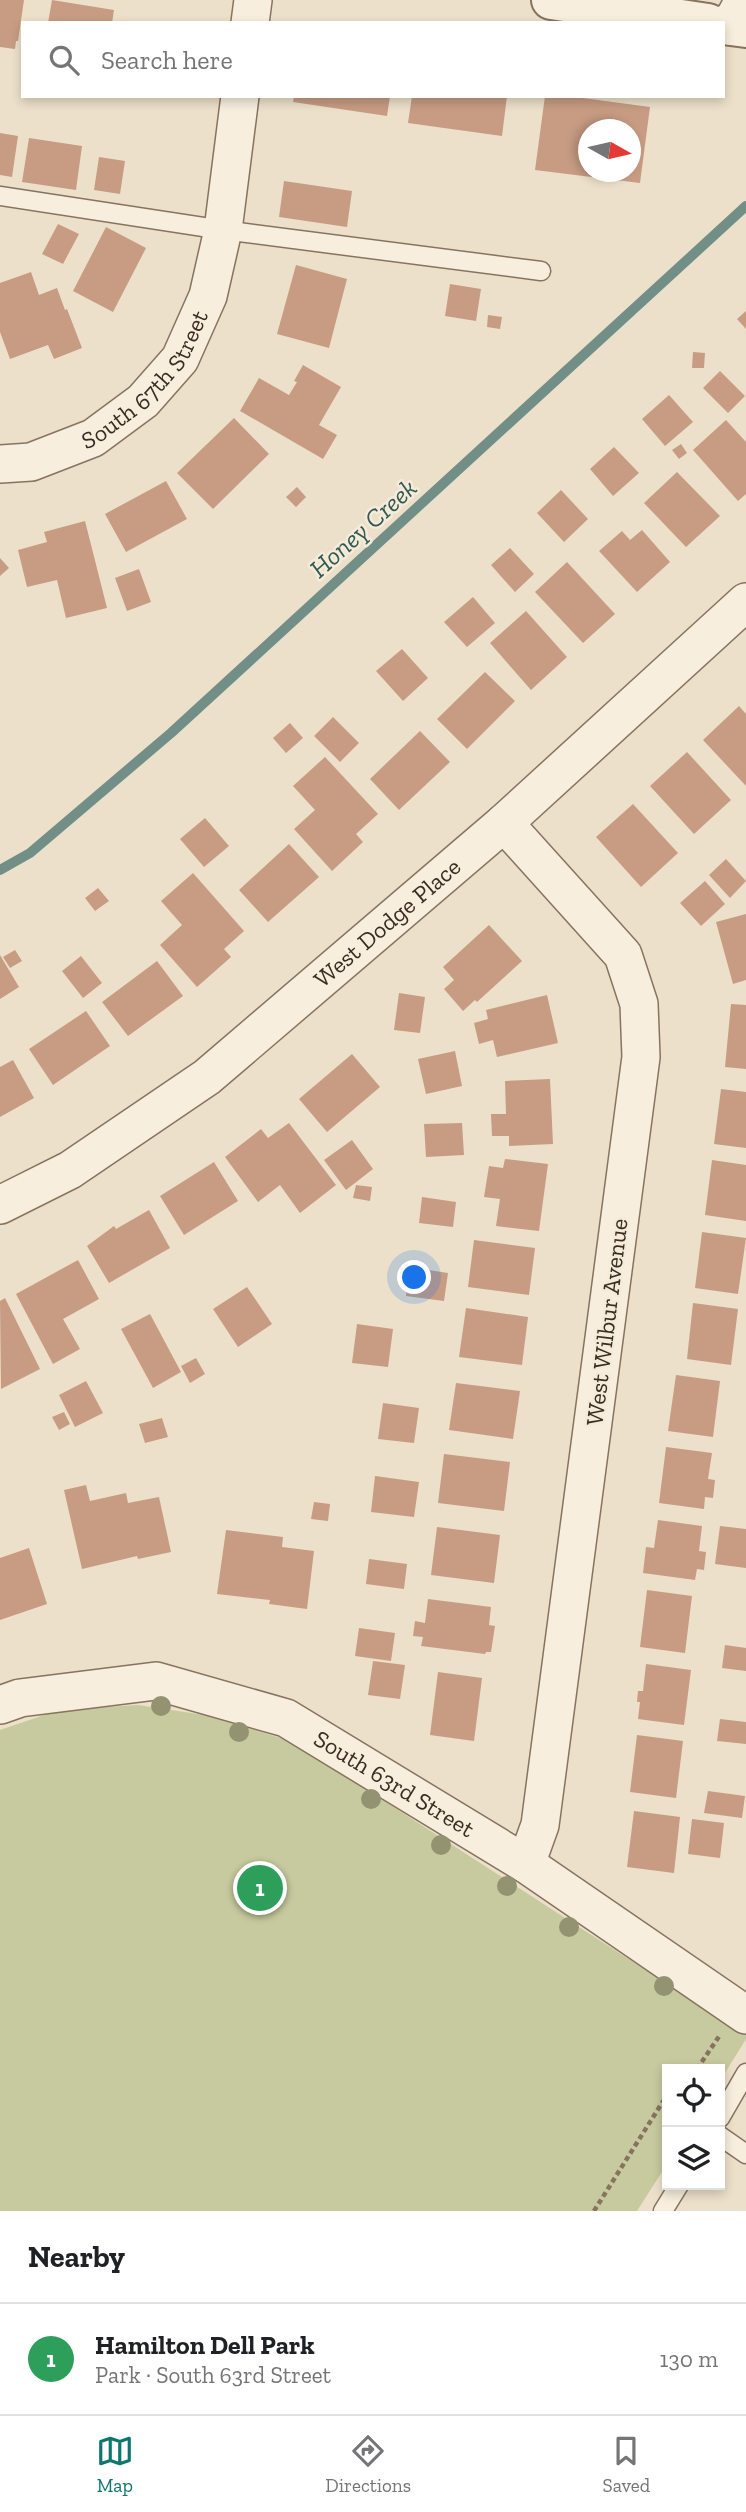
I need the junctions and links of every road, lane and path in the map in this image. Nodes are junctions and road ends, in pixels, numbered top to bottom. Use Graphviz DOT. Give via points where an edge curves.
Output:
graph roads {
  1 [pos="253,0"];
  2 [pos="551,0"];
  3 [pos="730,20"];
  4 [pos="250,21"];
  5 [pos="240,98"];
  6 [pos="0,196"];
  7 [pos="223,230"];
  8 [pos="541,271"];
  9 [pos="0,464"];
  10 [pos="746,602"];
  11 [pos="504,823"];
  12 [pos="0,1205"];
  13 [pos="0,1704"];
  14 [pos="526,1864"];
  15 [pos="735,2023"];
  16 [pos="701,2064"];
  17 [pos="746,2073"];
  18 [pos="662,2103"];
  19 [pos="725,2109"];
  20 [pos="725,2139"];
  21 [pos="746,2154"];
  22 [pos="676,2190"];
  23 [pos="594,2211"];
  24 [pos="663,2211"];
  1 -- 4 [label="street"];
  2 -- 3 [label="street"];
  5 -- 7 [label="street, South 67th Street"];
  6 -- 7 [label="lane"];
  7 -- 8 [label="lane"];
  7 -- 9 [label="street, South 67th Street" via="208,296 180,359 143,401 93,438 31,462"];
  10 -- 11 [label="street, West Dodge Place"];
  11 -- 12 [label="street, West Dodge Place" via="207,1077 70,1170"];
  11 -- 14 [label="street, West Wilbur Avenue" via="623,955 639,1004 641,1057 540,1825"];
  13 -- 14 [label="street, South 63rd Street" via="156,1681 286,1718"];
  14 -- 15 [label="street, South 63rd Street"];
  15 -- 16 [label="path"];
  17 -- 19 [label="lane"];
  18 -- 23 [label="path"];
  20 -- 21 [label="lane"];
  22 -- 24 [label="lane"];
}
